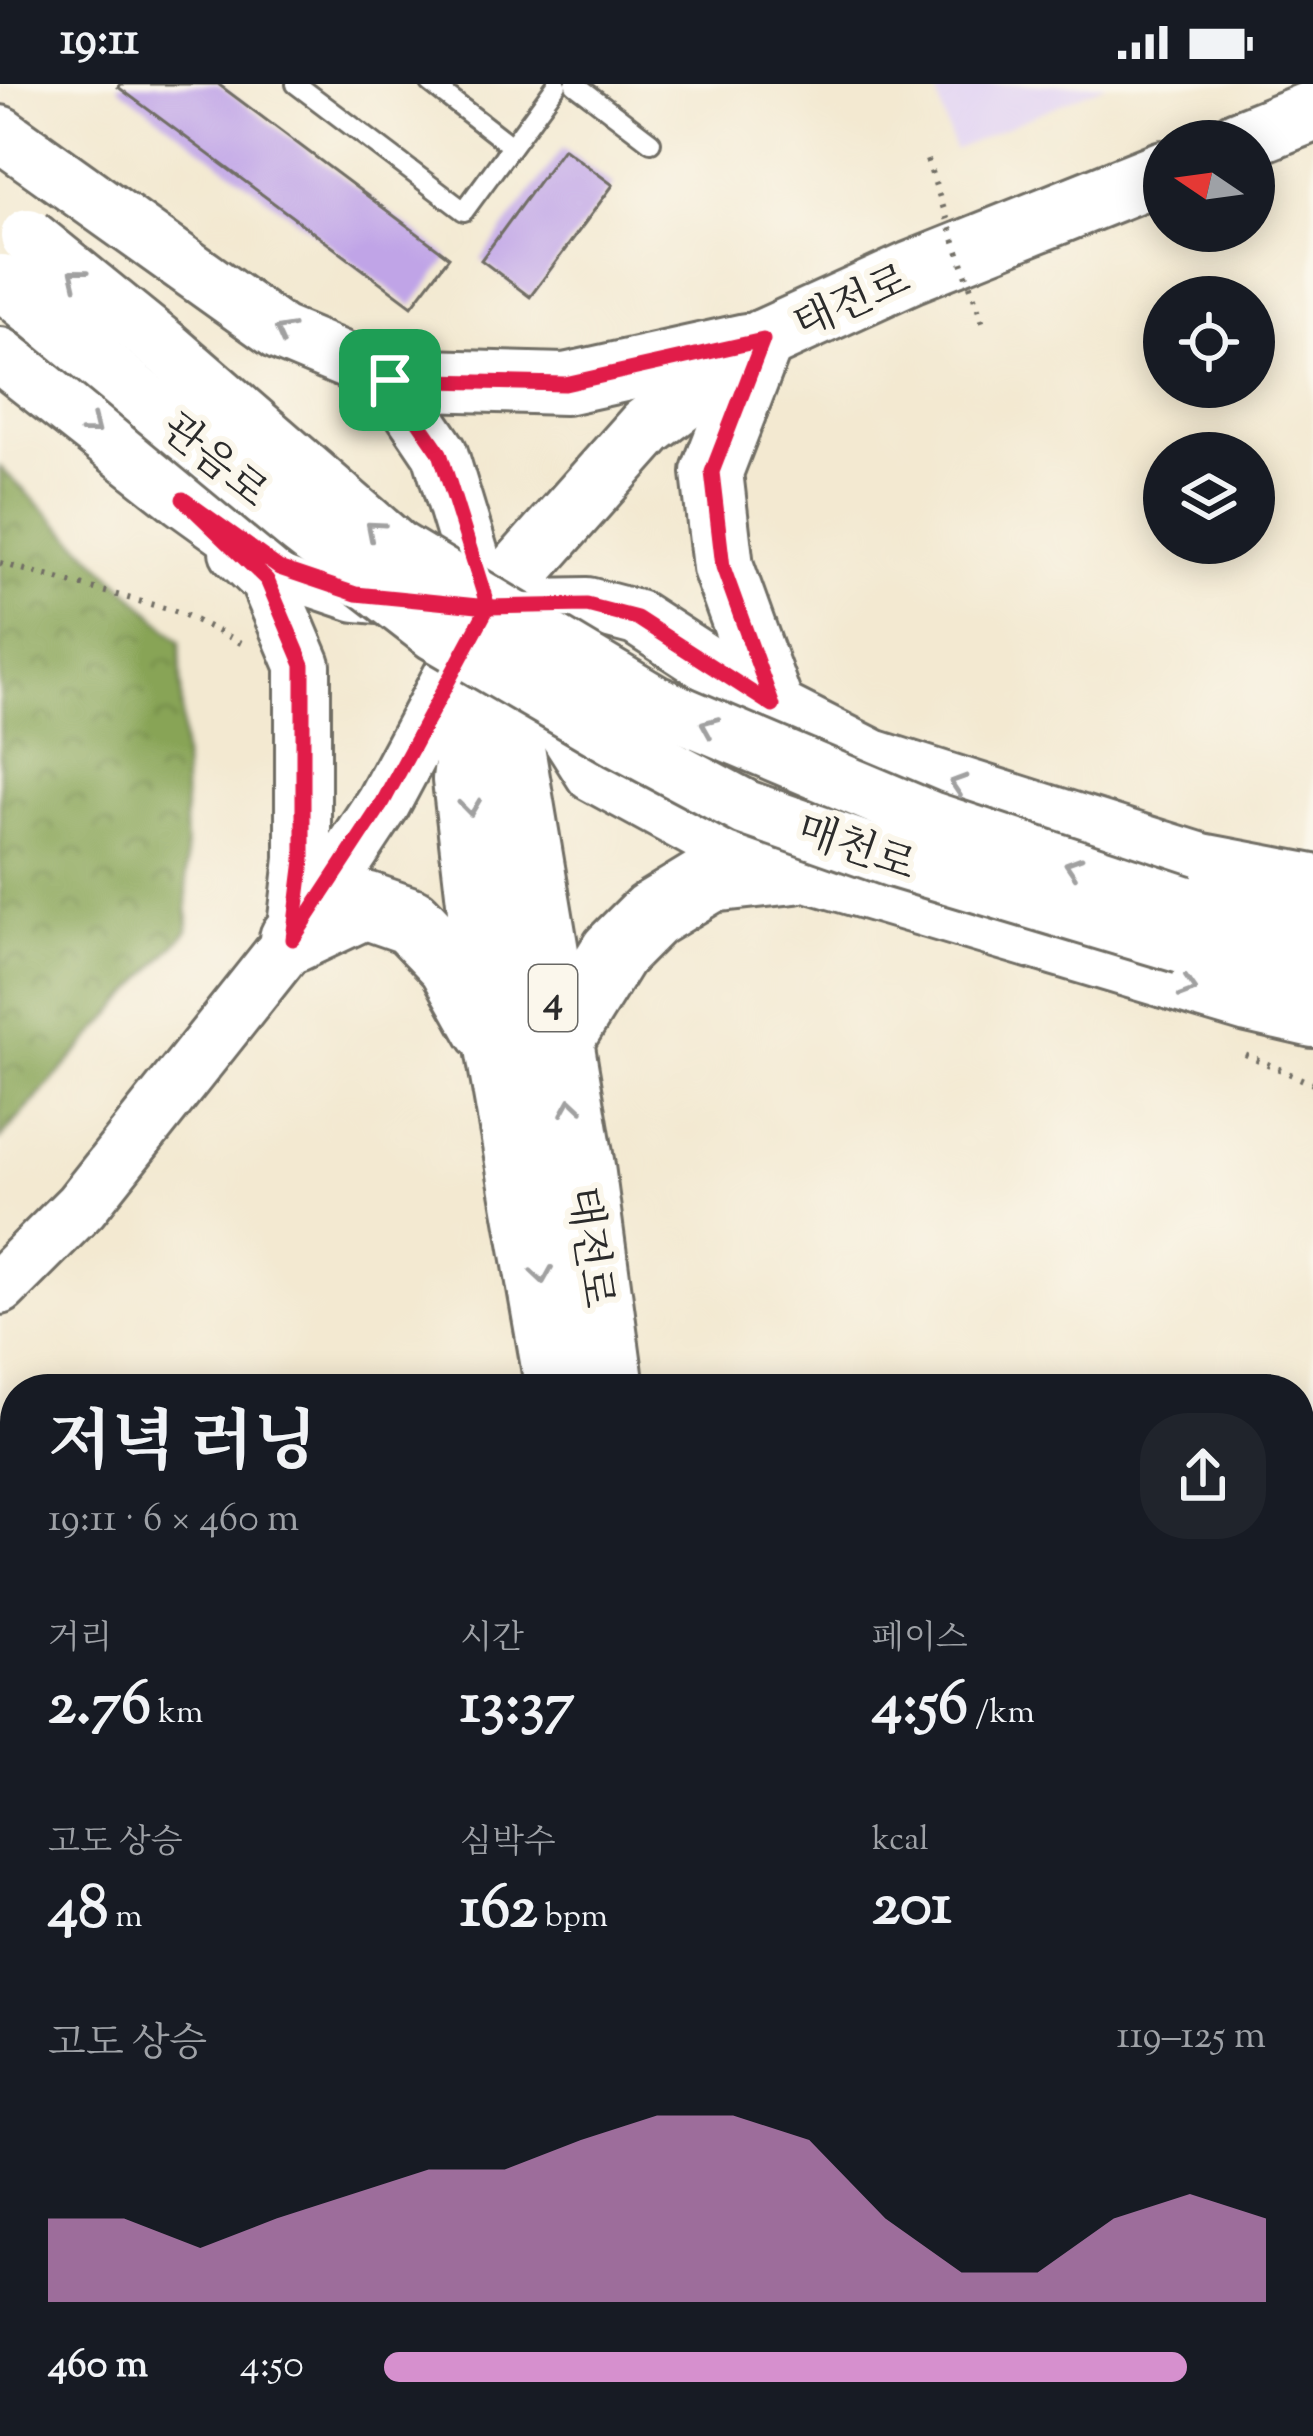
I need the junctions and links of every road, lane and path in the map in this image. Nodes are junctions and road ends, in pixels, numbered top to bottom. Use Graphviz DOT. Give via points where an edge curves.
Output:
graph roads {
  1 [pos="296,84"];
  2 [pos="431,84"];
  3 [pos="557,84"];
  4 [pos="574,84"];
  5 [pos="1313,111"];
  6 [pos="1275,126"];
  7 [pos="0,133"];
  8 [pos="651,142"];
  9 [pos="511,146"];
  10 [pos="927,160"];
  11 [pos="1143,179"];
  12 [pos="7,254"];
  13 [pos="983,323"];
  14 [pos="763,340"];
  15 [pos="0,355"];
  16 [pos="390,380"];
  17 [pos="183,499"];
  18 [pos="0,563"];
  19 [pos="461,620"];
  20 [pos="248,646"];
  21 [pos="773,706"];
  22 [pos="794,869"];
  23 [pos="1313,882"];
  24 [pos="1183,924"];
  25 [pos="1313,928"];
  26 [pos="293,939"];
  27 [pos="1313,979"];
  28 [pos="1313,1020"];
  29 [pos="530,1044"];
  30 [pos="0,1287"];
  31 [pos="559,1374"];
  32 [pos="607,1374"];
  1 -- 9 [label="lane" via="464,211"];
  2 -- 9 [label="lane"];
  3 -- 9 [label="lane"];
  4 -- 8 [label="lane"];
  5 -- 6 [label="main road"];
  16 -- 7 [label="main road, one-way" via="280,333"];
  10 -- 13 [label="path, bridge"];
  11 -- 14 [label="main road, 태전로"];
  12 -- 19 [label="main road, 관음로, bridge" via="302,530"];
  24 -- 12 [label="main road, one-way, bridge" via="655,703 396,548 166,348"];
  14 -- 16 [label="main road" via="565,384"];
  14 -- 19 [label="main road, 태전로" via="647,427"];
  14 -- 21 [label="main road" via="712,472 723,567"];
  15 -- 17 [label="main road, one-way"];
  16 -- 19 [label="main road" via="440,453"];
  17 -- 19 [label="main road" via="279,568"];
  17 -- 26 [label="main road" via="267,580 303,665 303,860"];
  18 -- 20 [label="path" via="179,612"];
  19 -- 21 [label="main road" via="587,605 637,618"];
  19 -- 22 [label="main road" via="593,774 718,842"];
  19 -- 24 [label="main road, 매천로, bridge" via="620,741 746,808 893,860"];
  19 -- 26 [label="main road" via="383,802"];
  19 -- 29 [label="highway, 태전로 / 4" via="466,780"];
  23 -- 21 [label="main road, one-way" via="1202,861 874,758"];
  22 -- 28 [label="main road, one-way"];
  22 -- 29 [label="highway" via="710,879 651,915"];
  24 -- 25 [label="main road, 매천로"];
  24 -- 27 [label="main road, 매천로"];
  26 -- 29 [label="highway" via="365,905 410,921"];
  26 -- 30 [label="main road" via="81,1206"];
  29 -- 31 [label="highway, 태전로 / 4, one-way"];
  32 -- 29 [label="highway, 태전로 / 4, one-way"];
}
